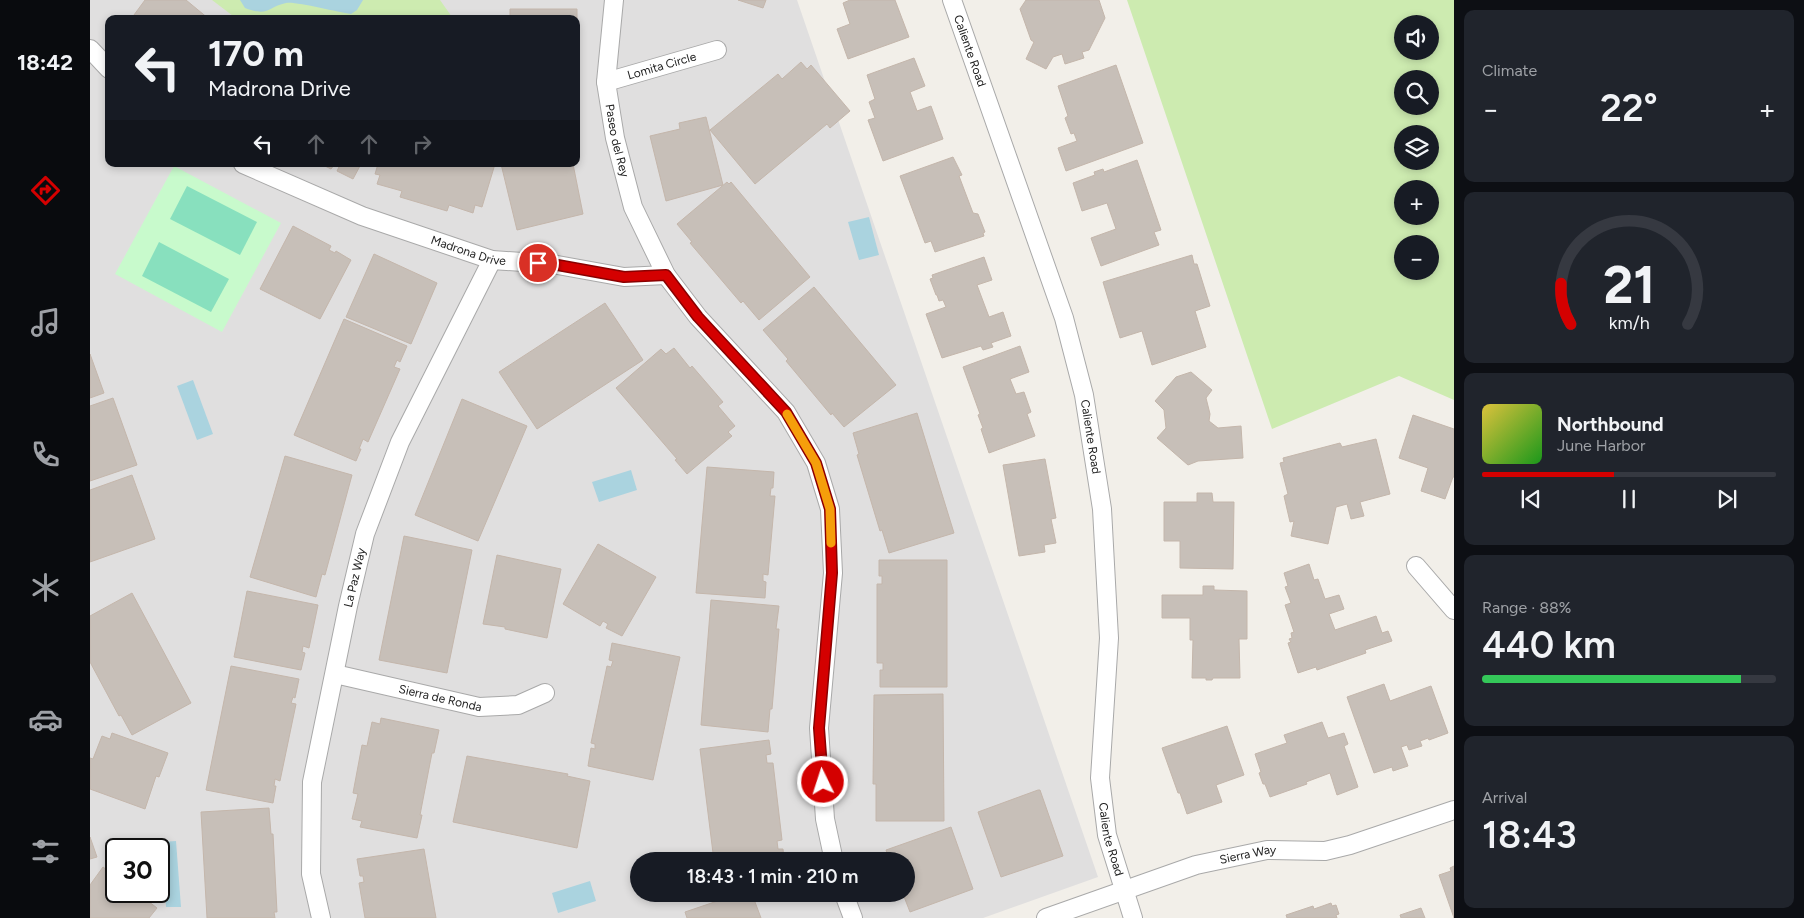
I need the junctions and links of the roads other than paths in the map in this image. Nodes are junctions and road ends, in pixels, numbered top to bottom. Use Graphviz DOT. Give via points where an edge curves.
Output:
graph roads {
  1 [pos="614,0"];
  2 [pos="952,0"];
  3 [pos="90,49"];
  4 [pos="717,50"];
  5 [pos="105,65"];
  6 [pos="606,82"];
  7 [pos="250,167"];
  8 [pos="492,260"];
  9 [pos="666,275"];
  10 [pos="1416,566"];
  11 [pos="1454,610"];
  12 [pos="334,674"];
  13 [pos="544,693"];
  14 [pos="1454,810"];
  15 [pos="832,852"];
  16 [pos="1124,890"];
  17 [pos="847,902"];
  18 [pos="321,918"];
  19 [pos="853,918"];
  20 [pos="1046,918"];
  21 [pos="1133,918"];
  1 -- 6 [label="street, Paseo del Rey"];
  2 -- 16 [label="street, Caliente Road" via="1064,318 1084,395 1102,509 1108,638 1100,778 1107,835"];
  3 -- 5 [label="street"];
  4 -- 6 [label="street, Lomita Circle"];
  6 -- 9 [label="street, Paseo del Rey" via="615,138 633,207"];
  7 -- 8 [label="street, Madrona Drive" via="362,216"];
  8 -- 9 [label="street, Madrona Drive" via="552,264 624,277"];
  8 -- 12 [label="street, La Paz Way" via="400,442 365,534"];
  9 -- 15 [label="street" via="698,317 786,412 816,463 830,509 832,573 819,728 825,819"];
  10 -- 11 [label="street"];
  12 -- 13 [label="street, Sierra de Ronda" via="479,706 518,705"];
  12 -- 18 [label="street, La Paz Way" via="312,782 311,874"];
  14 -- 16 [label="street, Sierra Way" via="1325,851 1267,850 1196,865"];
  16 -- 20 [label="street, Sierra Way"];
  16 -- 21 [label="street, Caliente Road"];
  17 -- 19 [label="street"];
}
